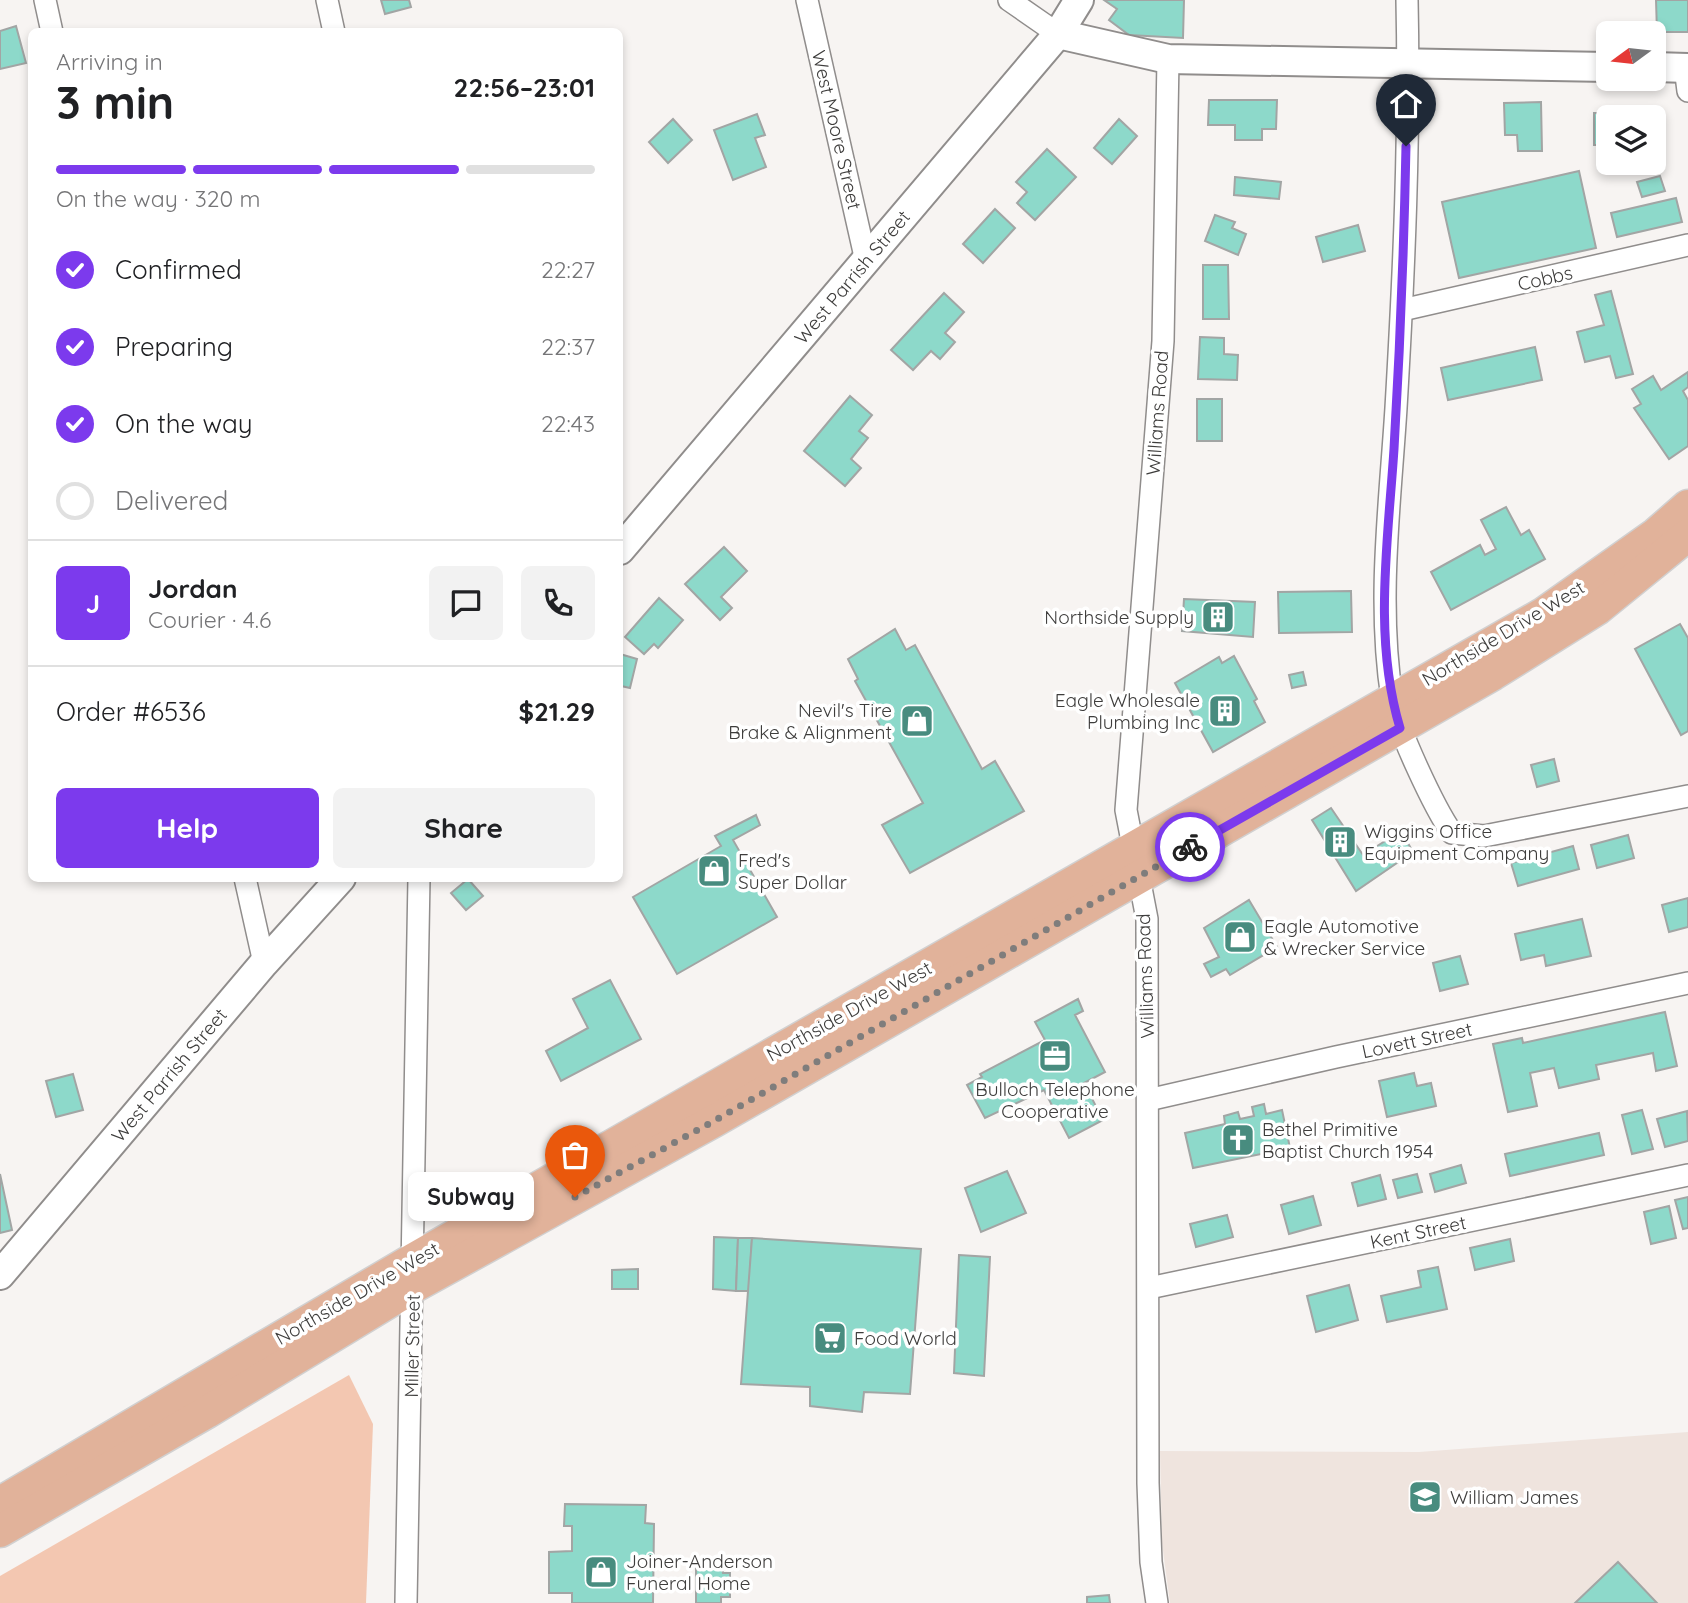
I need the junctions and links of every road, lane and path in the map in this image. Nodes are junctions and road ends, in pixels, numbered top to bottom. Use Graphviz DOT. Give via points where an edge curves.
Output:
graph roads {
  1 [pos="45,0"];
  2 [pos="327,0"];
  3 [pos="807,0"];
  4 [pos="1009,0"];
  5 [pos="1079,0"];
  6 [pos="1407,0"];
  7 [pos="51,28"];
  8 [pos="333,28"];
  9 [pos="1058,34"];
  10 [pos="1168,59"];
  11 [pos="1409,64"];
  12 [pos="1596,66"];
  13 [pos="1666,70"];
  14 [pos="1687,75"];
  15 [pos="1688,245"];
  16 [pos="866,261"];
  17 [pos="1402,310"];
  18 [pos="1688,506"];
  19 [pos="1688,535"];
  20 [pos="623,546"];
  21 [pos="1396,714"];
  22 [pos="1688,796"];
  23 [pos="1134,862"];
  24 [pos="246,882"];
  25 [pos="337,882"];
  26 [pos="419,882"];
  27 [pos="264,963"];
  28 [pos="1688,983"];
  29 [pos="1148,1100"];
  30 [pos="1688,1175"];
  31 [pos="414,1273"];
  32 [pos="0,1275"];
  33 [pos="1149,1288"];
  34 [pos="0,1503"];
  35 [pos="0,1531"];
  36 [pos="406,1603"];
  37 [pos="1157,1603"];
  1 -- 7 [label="street"];
  2 -- 8 [label="street"];
  3 -- 16 [label="street, West Moore Street"];
  4 -- 9 [label="street"];
  5 -- 9 [label="street, West Parrish Street"];
  6 -- 11 [label="street"];
  9 -- 10 [label="street"];
  9 -- 16 [label="street, West Parrish Street"];
  10 -- 11 [label="street"];
  10 -- 23 [label="street, Williams Road" via="1163,341 1126,810"];
  11 -- 12 [label="street"];
  11 -- 17 [label="street"];
  13 -- 14 [label="street"];
  15 -- 17 [label="street, Cobbs"];
  16 -- 20 [label="street, West Parrish Street"];
  17 -- 21 [label="street" via="1384,614"];
  18 -- 21 [label="main road, Northside Drive West" via="1656,534"];
  19 -- 21 [label="main road, Northside Drive West" via="1597,609"];
  21 -- 22 [label="street" via="1452,833 1484,836"];
  21 -- 23 [label="main road, Northside Drive West"];
  23 -- 29 [label="street, Williams Road" via="1147,919"];
  23 -- 31 [label="main road, Northside Drive West" via="714,1121"];
  24 -- 27 [label="street"];
  25 -- 27 [label="street, West Parrish Street"];
  26 -- 31 [label="street, Miller Street"];
  27 -- 32 [label="street, West Parrish Street"];
  28 -- 29 [label="street, Lovett Street"];
  29 -- 33 [label="street, Williams Road"];
  30 -- 33 [label="street, Kent Street"];
  31 -- 34 [label="main road, Northside Drive West"];
  31 -- 35 [label="main road, Northside Drive West" via="207,1412"];
  31 -- 36 [label="street, Miller Street"];
  33 -- 37 [label="street, Williams Road" via="1148,1483"];
}
